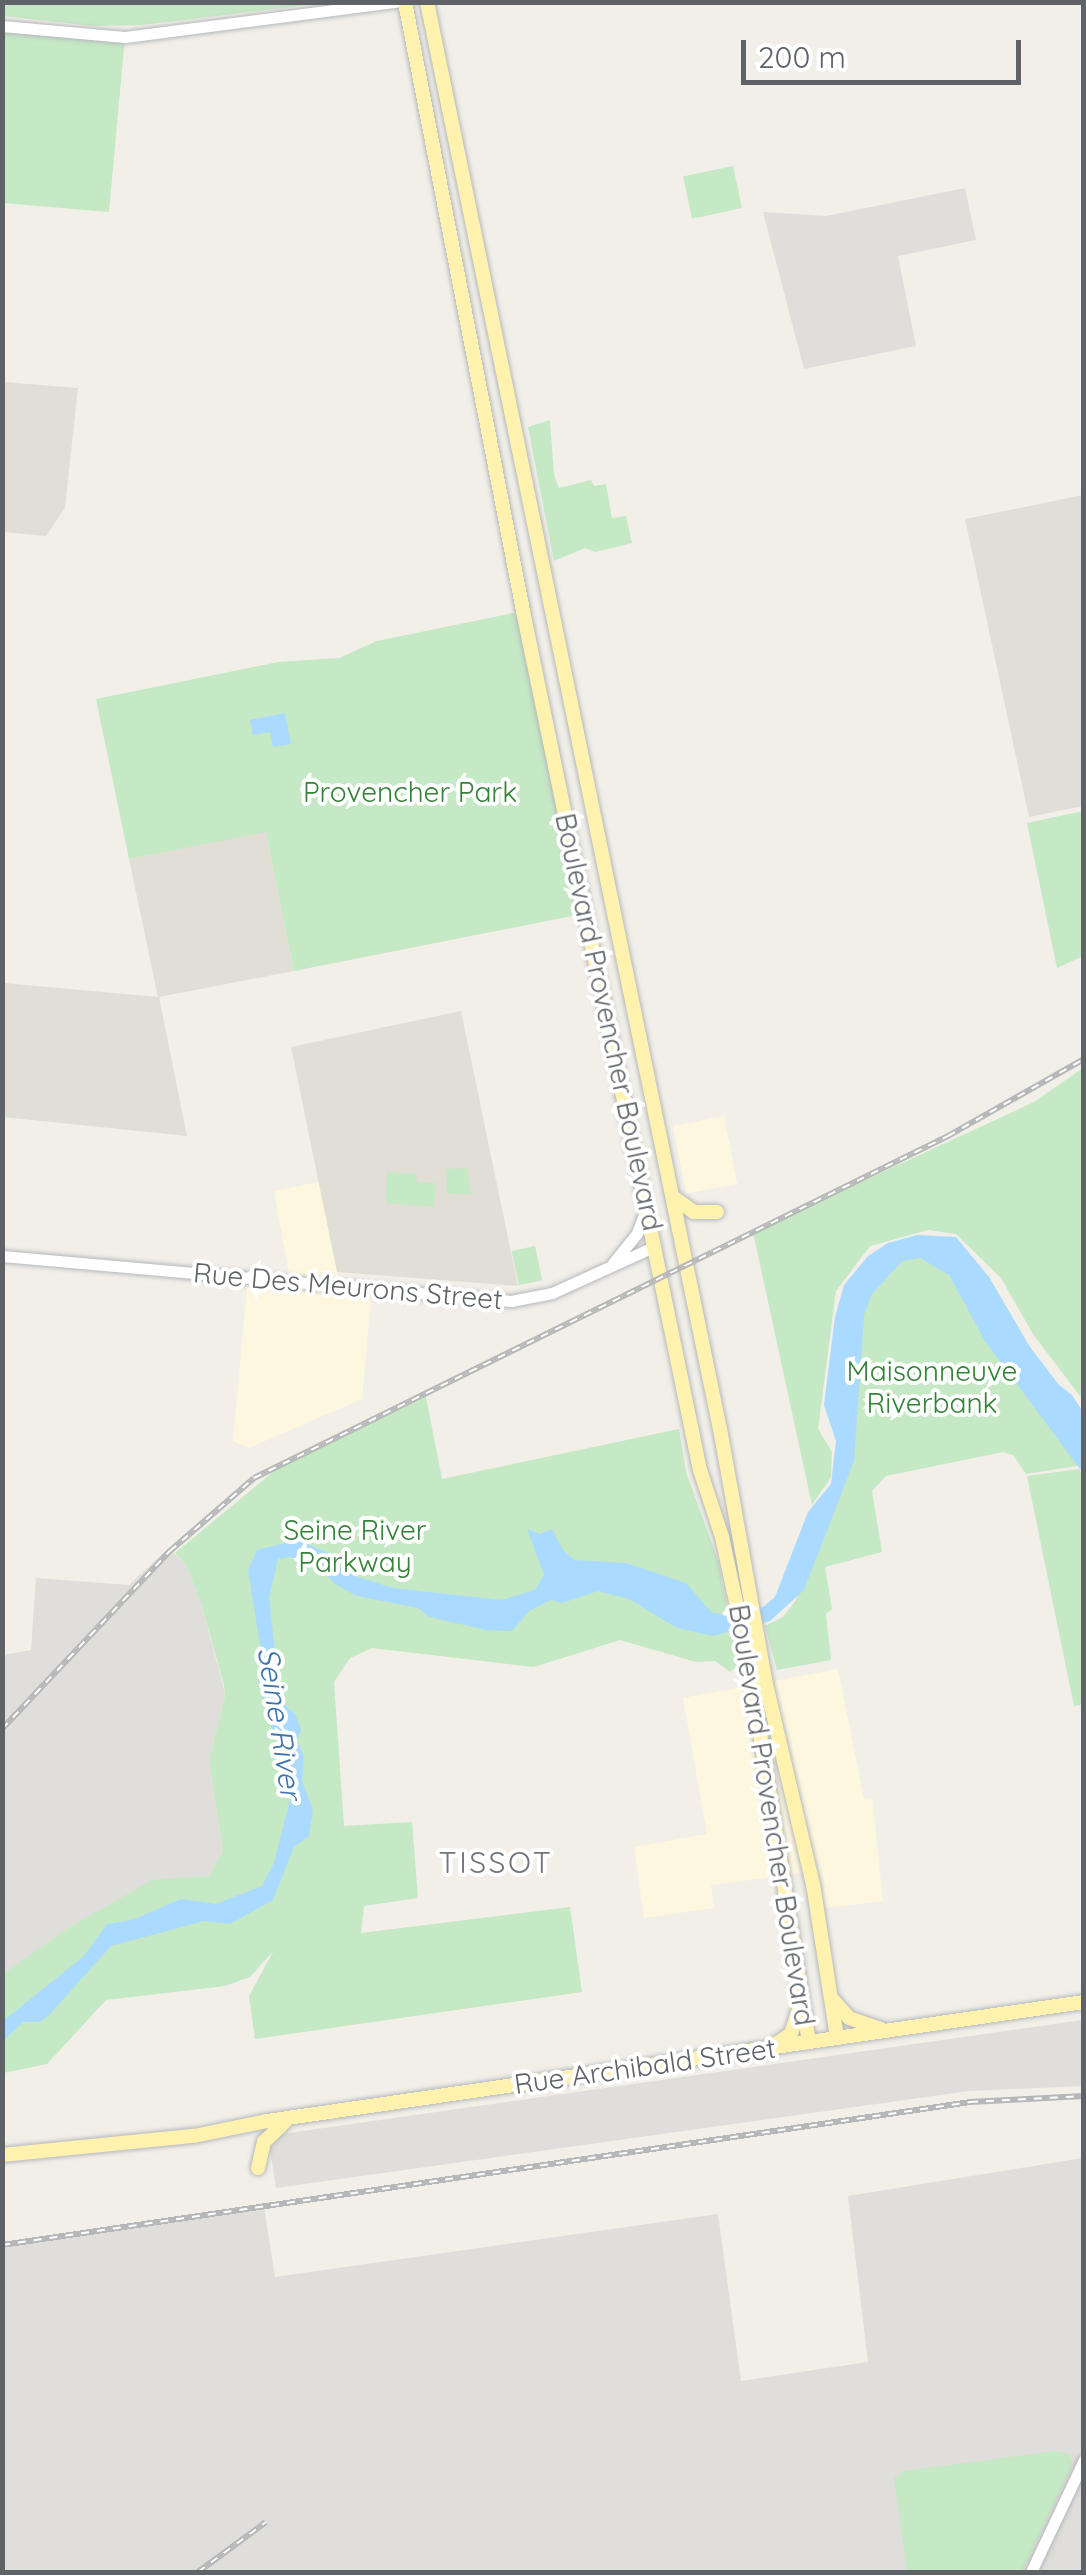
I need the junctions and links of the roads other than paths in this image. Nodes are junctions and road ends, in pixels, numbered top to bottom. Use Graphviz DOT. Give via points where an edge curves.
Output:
graph roads {
  1 [pos="396,2"];
  2 [pos="405,2"];
  3 [pos="427,2"];
  4 [pos="362,6"];
  5 [pos="2,26"];
  6 [pos="672,1196"];
  7 [pos="646,1201"];
  8 [pos="717,1212"];
  9 [pos="679,1231"];
  10 [pos="655,1246"];
  11 [pos="2,1256"];
  12 [pos="606,1270"];
  13 [pos="735,1525"];
  14 [pos="719,1529"];
  15 [pos="739,1582"];
  16 [pos="754,1657"];
  17 [pos="830,1995"];
  18 [pos="802,1997"];
  19 [pos="1084,2002"];
  20 [pos="892,2032"];
  21 [pos="837,2038"];
  22 [pos="810,2042"];
  23 [pos="763,2050"];
  24 [pos="291,2118"];
  25 [pos="2,2155"];
  26 [pos="258,2168"];
  27 [pos="1084,2460"];
  28 [pos="1030,2572"];
  1 -- 4 [label="street"];
  2 -- 7 [label="main road, Boulevard Provencher Boulevard"];
  3 -- 6 [label="main road, Boulevard Provencher Boulevard"];
  4 -- 5 [label="street" via="126,37"];
  6 -- 8 [label="main road" via="694,1212"];
  6 -- 9 [label="main road, Boulevard Provencher Boulevard"];
  7 -- 10 [label="main road, Boulevard Provencher Boulevard"];
  7 -- 12 [label="street" via="637,1233"];
  9 -- 10 [label="main road, Rue Des Meurons Street"];
  9 -- 13 [label="main road, Boulevard Provencher Boulevard"];
  10 -- 12 [label="street, Rue Des Meurons Street"];
  10 -- 14 [label="main road, Boulevard Provencher Boulevard" via="700,1470"];
  11 -- 12 [label="street, Rue Des Meurons Street" via="502,1301 537,1298"];
  13 -- 14 [label="main road"];
  13 -- 15 [label="main road, Boulevard Provencher Boulevard"];
  14 -- 15 [label="main road, Boulevard Provencher Boulevard"];
  15 -- 16 [label="main road, Boulevard Provencher Boulevard"];
  16 -- 17 [label="main road, Boulevard Provencher Boulevard" via="814,1884"];
  16 -- 18 [label="main road, Boulevard Provencher Boulevard"];
  17 -- 20 [label="main road" via="854,2021"];
  17 -- 21 [label="main road, Boulevard Provencher Boulevard"];
  18 -- 22 [label="main road, Boulevard Provencher Boulevard"];
  18 -- 23 [label="main road" via="794,2030"];
  19 -- 20 [label="main road, Rue Archibald Street"];
  20 -- 21 [label="main road, Rue Archibald Street"];
  21 -- 22 [label="main road, Rue Archibald Street"];
  22 -- 23 [label="main road, Rue Archibald Street"];
  23 -- 24 [label="main road, Rue Archibald Street"];
  24 -- 25 [label="main road, Rue Archibald Street" via="251,2118 179,2134"];
  24 -- 26 [label="main road" via="264,2142"];
  27 -- 28 [label="street"];
}
